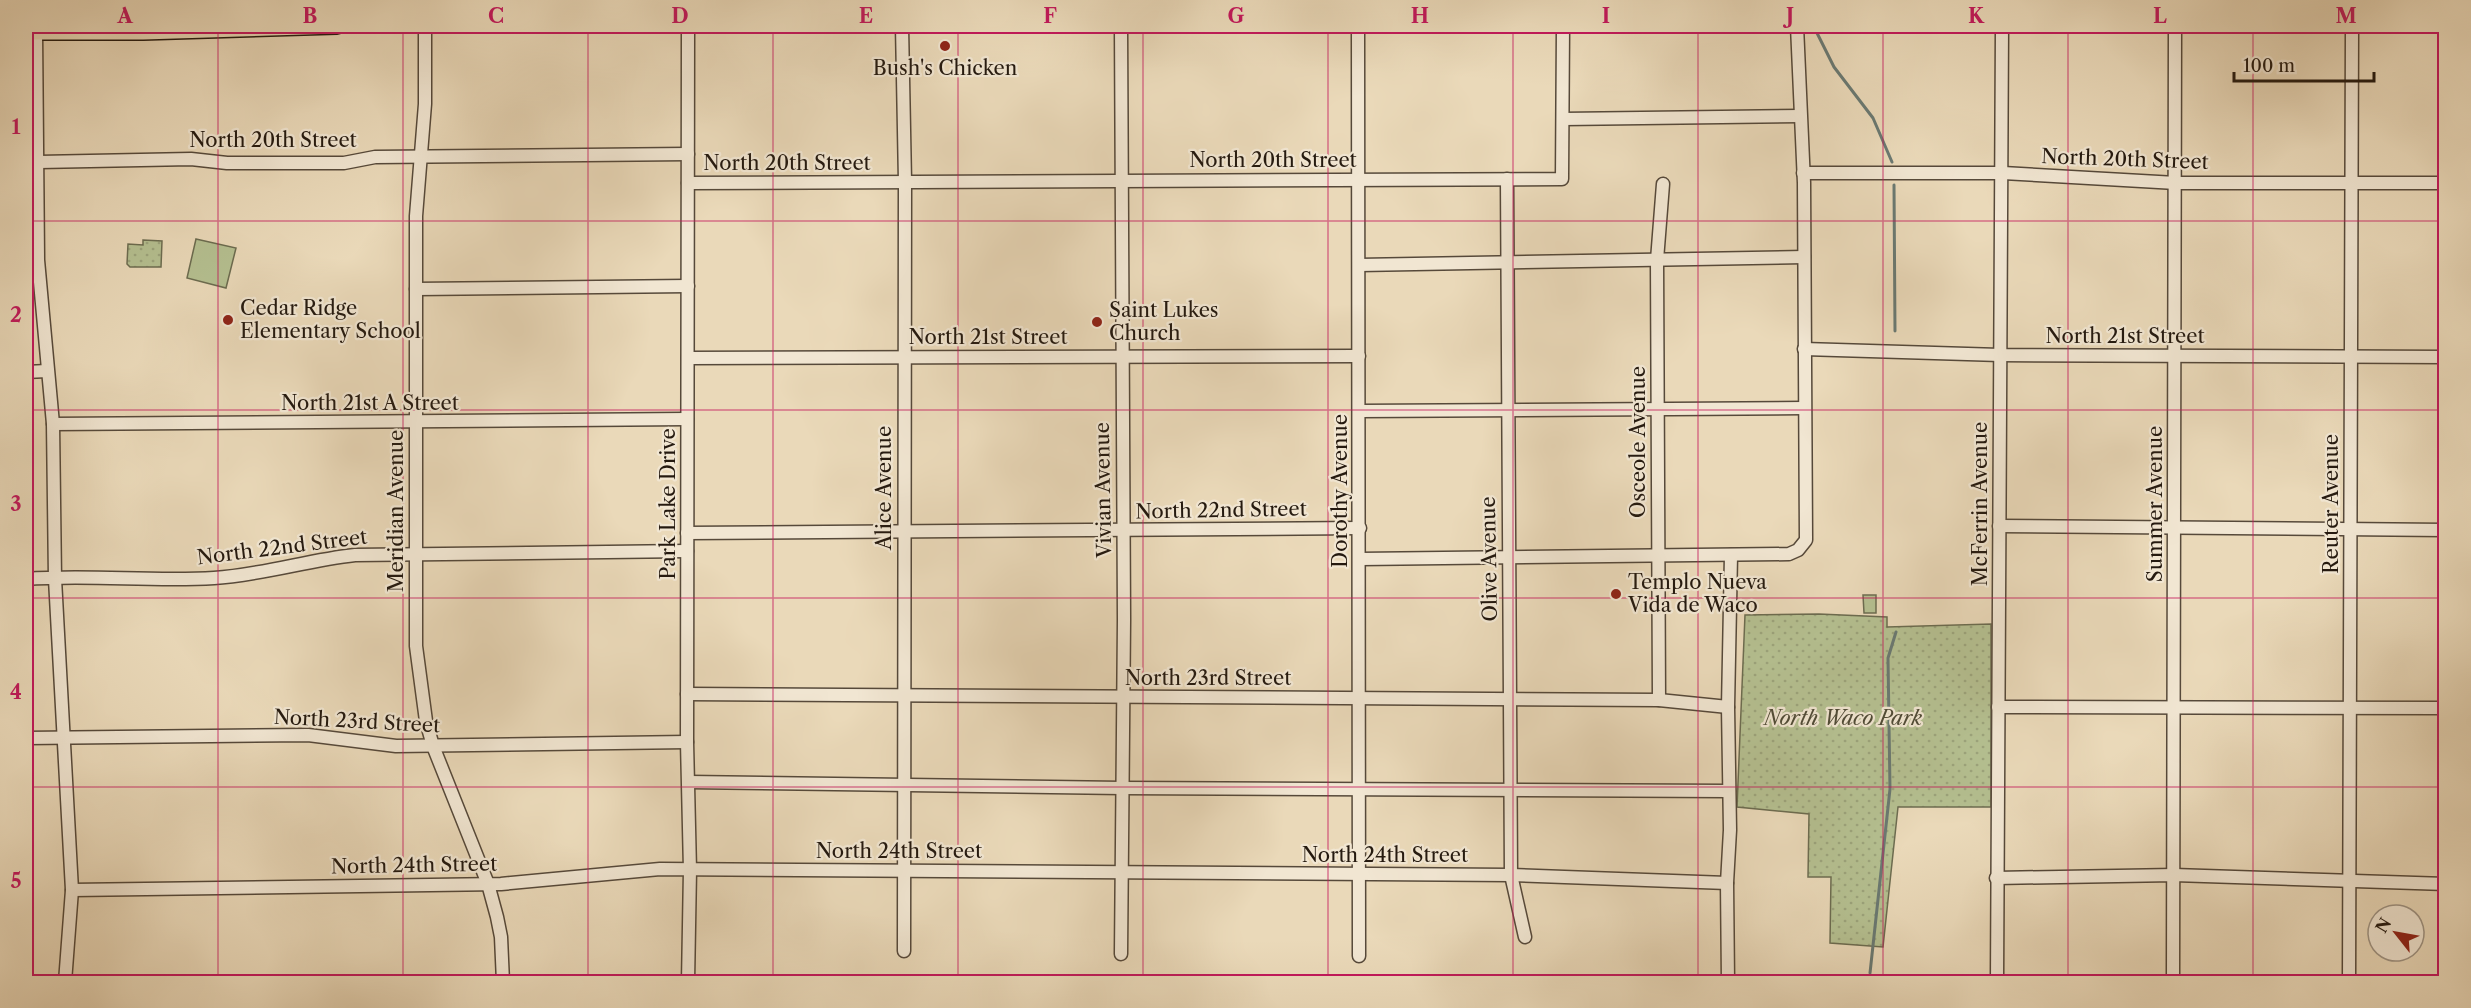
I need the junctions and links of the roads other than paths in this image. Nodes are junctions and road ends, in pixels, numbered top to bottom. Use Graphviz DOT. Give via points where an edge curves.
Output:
graph roads {
  1 [pos="337,26"];
  2 [pos="425,26"];
  3 [pos="688,26"];
  4 [pos="902,26"];
  5 [pos="1121,26"];
  6 [pos="1358,26"];
  7 [pos="1563,26"];
  8 [pos="1797,26"];
  9 [pos="2002,26"];
  10 [pos="2175,26"];
  11 [pos="2352,26"];
  12 [pos="31,32"];
  13 [pos="1800,116"];
  14 [pos="1563,120"];
  15 [pos="688,154"];
  16 [pos="419,157"];
  17 [pos="39,162"];
  18 [pos="1803,173"];
  19 [pos="2003,173"];
  20 [pos="1358,179"];
  21 [pos="1507,179"];
  22 [pos="1122,180"];
  23 [pos="905,182"];
  24 [pos="2352,182"];
  25 [pos="688,183"];
  26 [pos="2176,183"];
  27 [pos="2445,183"];
  28 [pos="1663,184"];
  29 [pos="1804,257"];
  30 [pos="1656,260"];
  31 [pos="1507,262"];
  32 [pos="1359,265"];
  33 [pos="688,286"];
  34 [pos="416,289"];
  35 [pos="1804,349"];
  36 [pos="2000,355"];
  37 [pos="904,356"];
  38 [pos="1122,356"];
  39 [pos="1359,356"];
  40 [pos="2175,356"];
  41 [pos="2351,357"];
  42 [pos="2445,357"];
  43 [pos="688,358"];
  44 [pos="47,371"];
  45 [pos="26,372"];
  46 [pos="1658,408"];
  47 [pos="1804,408"];
  48 [pos="1507,409"];
  49 [pos="1360,411"];
  50 [pos="687,419"];
  51 [pos="415,423"];
  52 [pos="52,424"];
  53 [pos="1999,526"];
  54 [pos="1360,528"];
  55 [pos="2175,528"];
  56 [pos="1123,530"];
  57 [pos="2350,530"];
  58 [pos="2445,530"];
  59 [pos="904,531"];
  60 [pos="687,533"];
  61 [pos="687,551"];
  62 [pos="415,555"];
  63 [pos="1731,555"];
  64 [pos="1658,556"];
  65 [pos="1509,558"];
  66 [pos="1360,559"];
  67 [pos="26,579"];
  68 [pos="55,579"];
  69 [pos="687,694"];
  70 [pos="904,695"];
  71 [pos="1123,696"];
  72 [pos="1360,698"];
  73 [pos="1510,699"];
  74 [pos="1659,700"];
  75 [pos="2174,706"];
  76 [pos="1728,707"];
  77 [pos="1998,707"];
  78 [pos="2350,708"];
  79 [pos="2445,708"];
  80 [pos="63,737"];
  81 [pos="26,738"];
  82 [pos="687,742"];
  83 [pos="433,746"];
  84 [pos="689,782"];
  85 [pos="904,786"];
  86 [pos="1122,788"];
  87 [pos="1359,790"];
  88 [pos="1510,790"];
  89 [pos="1729,791"];
  90 [pos="690,870"];
  91 [pos="904,871"];
  92 [pos="1121,872"];
  93 [pos="1359,874"];
  94 [pos="1510,875"];
  95 [pos="2174,875"];
  96 [pos="1996,878"];
  97 [pos="2349,882"];
  98 [pos="1727,883"];
  99 [pos="488,884"];
  100 [pos="2445,884"];
  101 [pos="72,890"];
  102 [pos="1525,937"];
  103 [pos="904,951"];
  104 [pos="1121,954"];
  105 [pos="1359,956"];
  106 [pos="65,982"];
  107 [pos="503,982"];
  108 [pos="688,982"];
  109 [pos="1728,982"];
  110 [pos="1997,982"];
  111 [pos="2173,982"];
  112 [pos="2349,982"];
  1 -- 12 [label="main road"];
  2 -- 16 [label="street, Meridian Avenue" via="425,104"];
  3 -- 15 [label="street, Park Lake Drive"];
  4 -- 23 [label="street, Alice Avenue"];
  5 -- 22 [label="street, Vivian Avenue"];
  6 -- 20 [label="street, Dorothy Avenue"];
  7 -- 14 [label="street"];
  8 -- 13 [label="street"];
  9 -- 19 [label="street, McFerrin Avenue"];
  10 -- 26 [label="street, Summer Avenue"];
  11 -- 24 [label="street, Reuter Avenue"];
  12 -- 17 [label="street"];
  13 -- 14 [label="street"];
  13 -- 18 [label="street"];
  14 -- 21 [label="street, North 20th Street" via="1562,179"];
  15 -- 16 [label="street, North 20th Street"];
  15 -- 25 [label="street, Park Lake Drive"];
  16 -- 17 [label="street, North 20th Street" via="375,157 344,163 227,163 198,159"];
  16 -- 34 [label="street, Meridian Avenue"];
  17 -- 44 [label="street" via="38,260"];
  18 -- 19 [label="street, North 20th Street"];
  18 -- 29 [label="street"];
  19 -- 26 [label="street, North 20th Street"];
  19 -- 36 [label="street, McFerrin Avenue"];
  20 -- 21 [label="street, North 20th Street"];
  20 -- 22 [label="street, North 20th Street"];
  20 -- 32 [label="street, Dorothy Avenue"];
  21 -- 31 [label="street, Olive Avenue"];
  22 -- 23 [label="street, North 20th Street"];
  22 -- 38 [label="street, Vivian Avenue"];
  23 -- 25 [label="street, North 20th Street"];
  23 -- 37 [label="street, Alice Avenue"];
  24 -- 26 [label="street, North 20th Street"];
  24 -- 27 [label="street, North 20th Street"];
  24 -- 41 [label="street, Reuter Avenue"];
  25 -- 33 [label="street, Park Lake Drive"];
  26 -- 40 [label="street, Summer Avenue"];
  28 -- 30 [label="street, Osceole Avenue"];
  29 -- 30 [label="street"];
  29 -- 35 [label="street"];
  30 -- 31 [label="street"];
  30 -- 46 [label="street, Osceole Avenue"];
  31 -- 32 [label="street"];
  31 -- 48 [label="street, Olive Avenue"];
  32 -- 39 [label="street, Dorothy Avenue"];
  33 -- 34 [label="street"];
  33 -- 43 [label="street, Park Lake Drive"];
  34 -- 51 [label="street, Meridian Avenue"];
  35 -- 36 [label="street, North 21st Street"];
  35 -- 47 [label="street"];
  36 -- 40 [label="street, North 21st Street"];
  36 -- 53 [label="street, McFerrin Avenue"];
  37 -- 38 [label="street, North 21st Street"];
  37 -- 43 [label="street, North 21st Street"];
  37 -- 59 [label="street, Alice Avenue"];
  38 -- 39 [label="street, North 21st Street"];
  38 -- 56 [label="street, Vivian Avenue"];
  39 -- 49 [label="street, Dorothy Avenue"];
  40 -- 41 [label="street, North 21st Street"];
  40 -- 55 [label="street, Summer Avenue"];
  41 -- 42 [label="street, North 21st Street"];
  41 -- 57 [label="street, Reuter Avenue"];
  43 -- 50 [label="street, Park Lake Drive"];
  44 -- 45 [label="street"];
  44 -- 52 [label="street"];
  46 -- 47 [label="street"];
  46 -- 48 [label="street"];
  46 -- 64 [label="street, Osceole Avenue"];
  47 -- 63 [label="street" via="1806,540 1789,554"];
  48 -- 49 [label="street"];
  48 -- 65 [label="street, Olive Avenue"];
  49 -- 54 [label="street, Dorothy Avenue"];
  50 -- 51 [label="street, North 21st A Street"];
  50 -- 60 [label="street, Park Lake Drive"];
  51 -- 52 [label="street, North 21st A Street"];
  51 -- 62 [label="street, Meridian Avenue"];
  52 -- 68 [label="street"];
  53 -- 55 [label="street"];
  53 -- 77 [label="street, McFerrin Avenue"];
  54 -- 56 [label="street, North 22nd Street"];
  54 -- 66 [label="street, Dorothy Avenue"];
  55 -- 57 [label="street"];
  55 -- 75 [label="street, Summer Avenue"];
  56 -- 59 [label="street, North 22nd Street"];
  56 -- 71 [label="street, Vivian Avenue"];
  57 -- 58 [label="street"];
  57 -- 78 [label="street, Reuter Avenue"];
  59 -- 60 [label="street, North 22nd Street"];
  59 -- 70 [label="street, Alice Avenue"];
  60 -- 61 [label="street, Park Lake Drive"];
  61 -- 62 [label="street, North 22nd Street"];
  61 -- 69 [label="street, Park Lake Drive"];
  62 -- 68 [label="street, North 22nd Street" via="319,559 213,578"];
  62 -- 83 [label="street, Meridian Avenue" via="418,678"];
  63 -- 64 [label="street"];
  63 -- 76 [label="street"];
  64 -- 65 [label="street"];
  64 -- 74 [label="street, Osceole Avenue"];
  65 -- 66 [label="street"];
  65 -- 73 [label="street, Olive Avenue"];
  66 -- 72 [label="street, Dorothy Avenue"];
  67 -- 68 [label="street, North 22nd Street"];
  68 -- 80 [label="street"];
  69 -- 70 [label="street, North 23rd Street"];
  69 -- 82 [label="street, Park Lake Drive"];
  70 -- 71 [label="street, North 23rd Street"];
  70 -- 85 [label="street, Alice Avenue"];
  71 -- 72 [label="street, North 23rd Street"];
  71 -- 86 [label="street, Vivian Avenue"];
  72 -- 73 [label="street, North 23rd Street"];
  72 -- 87 [label="street, Dorothy Avenue"];
  73 -- 74 [label="street, North 23rd Street"];
  73 -- 88 [label="street, Olive Avenue"];
  74 -- 76 [label="street, North 23rd Street"];
  75 -- 77 [label="street"];
  75 -- 78 [label="street"];
  75 -- 95 [label="street, Summer Avenue"];
  76 -- 89 [label="street"];
  77 -- 96 [label="street, McFerrin Avenue"];
  78 -- 79 [label="street"];
  78 -- 97 [label="street, Reuter Avenue"];
  80 -- 81 [label="street, North 23rd Street"];
  80 -- 83 [label="street, North 23rd Street" via="308,735 373,744"];
  80 -- 101 [label="street"];
  82 -- 83 [label="street, North 23rd Street"];
  82 -- 84 [label="street, Park Lake Drive"];
  83 -- 99 [label="street, Meridian Avenue"];
  84 -- 85 [label="street"];
  84 -- 90 [label="street, Park Lake Drive"];
  85 -- 86 [label="street"];
  85 -- 91 [label="street, Alice Avenue"];
  86 -- 87 [label="street"];
  86 -- 92 [label="street, Vivian Avenue"];
  87 -- 88 [label="street"];
  87 -- 93 [label="street, Dorothy Avenue"];
  88 -- 89 [label="street"];
  88 -- 94 [label="street, Olive Avenue"];
  89 -- 98 [label="street"];
  90 -- 91 [label="street, North 24th Street"];
  90 -- 99 [label="street, North 24th Street" via="639,870"];
  90 -- 108 [label="street, Park Lake Drive"];
  91 -- 92 [label="street, North 24th Street"];
  91 -- 103 [label="street, Alice Avenue"];
  92 -- 93 [label="street, North 24th Street"];
  92 -- 104 [label="street, Vivian Avenue"];
  93 -- 94 [label="street, North 24th Street"];
  93 -- 105 [label="street, Dorothy Avenue"];
  94 -- 98 [label="street, North 24th Street"];
  94 -- 102 [label="street, Olive Avenue"];
  95 -- 96 [label="street"];
  95 -- 97 [label="street"];
  95 -- 111 [label="street, Summer Avenue"];
  96 -- 110 [label="street, McFerrin Avenue"];
  97 -- 100 [label="street"];
  97 -- 112 [label="street, Reuter Avenue"];
  98 -- 109 [label="street"];
  99 -- 101 [label="street, North 24th Street"];
  99 -- 107 [label="street, Meridian Avenue" via="501,937"];
  101 -- 106 [label="street"];
}
